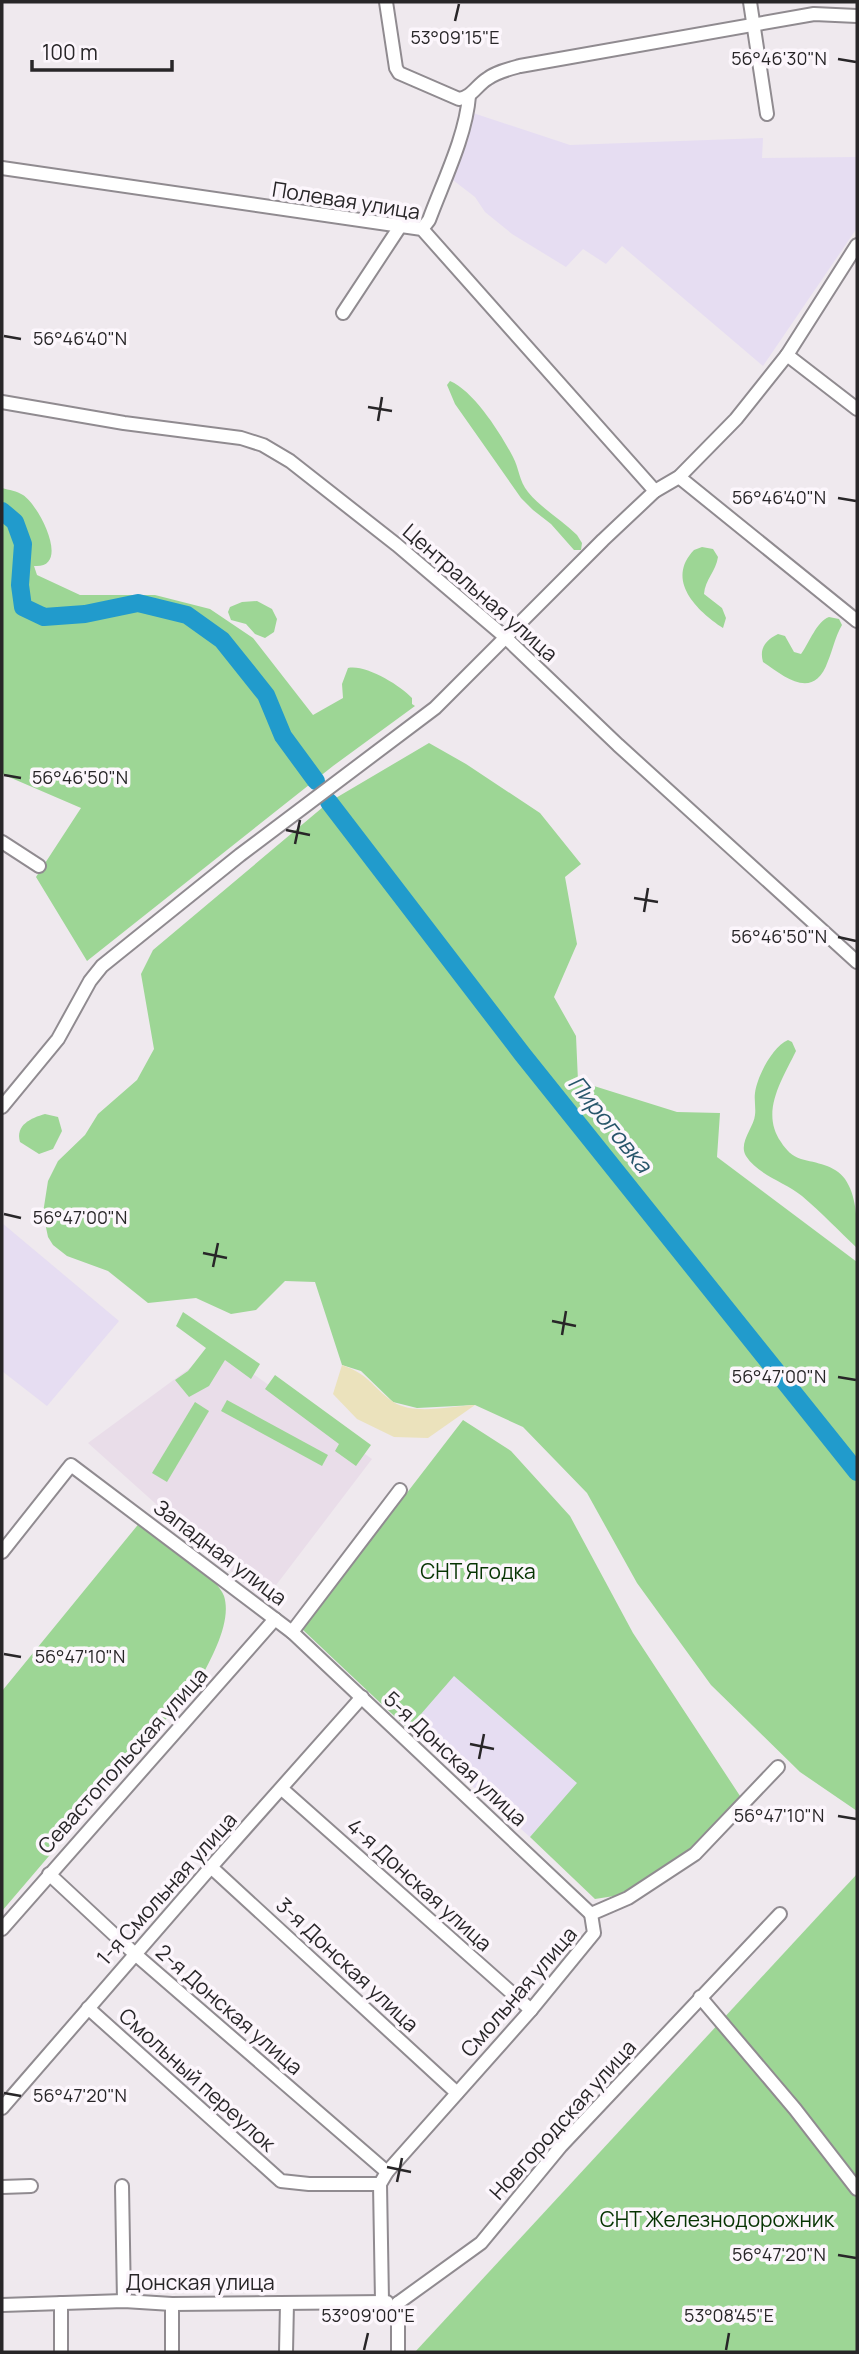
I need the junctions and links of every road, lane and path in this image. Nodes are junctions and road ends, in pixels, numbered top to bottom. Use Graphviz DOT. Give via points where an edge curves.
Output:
graph roads {
  1 [pos="386,2"];
  2 [pos="750,2"];
  3 [pos="857,16"];
  4 [pos="753,25"];
  5 [pos="469,96"];
  6 [pos="767,114"];
  7 [pos="2,168"];
  8 [pos="401,225"];
  9 [pos="422,229"];
  10 [pos="857,245"];
  11 [pos="343,313"];
  12 [pos="787,355"];
  13 [pos="2,402"];
  14 [pos="857,409"];
  15 [pos="679,477"];
  16 [pos="655,491"];
  17 [pos="857,621"];
  18 [pos="504,636"];
  19 [pos="2,842"];
  20 [pos="39,866"];
  21 [pos="857,962"];
  22 [pos="2,1107"];
  23 [pos="400,1490"];
  24 [pos="2,1552"];
  25 [pos="275,1619"];
  26 [pos="292,1632"];
  27 [pos="362,1697"];
  28 [pos="778,1767"];
  29 [pos="282,1789"];
  30 [pos="211,1867"];
  31 [pos="49,1874"];
  32 [pos="591,1914"];
  33 [pos="780,1914"];
  34 [pos="2,1929"];
  35 [pos="135,1954"];
  36 [pos="700,1997"];
  37 [pos="88,2008"];
  38 [pos="531,2010"];
  39 [pos="457,2092"];
  40 [pos="2,2108"];
  41 [pos="387,2172"];
  42 [pos="380,2184"];
  43 [pos="2,2186"];
  44 [pos="31,2186"];
  45 [pos="122,2186"];
  46 [pos="857,2189"];
  47 [pos="124,2301"];
  48 [pos="382,2301"];
  49 [pos="398,2302"];
  50 [pos="61,2303"];
  51 [pos="287,2303"];
  52 [pos="172,2304"];
  53 [pos="2,2305"];
  54 [pos="61,2352"];
  55 [pos="172,2352"];
  56 [pos="286,2352"];
  57 [pos="398,2352"];
  1 -- 5 [label="street" via="398,73 459,99"];
  2 -- 4 [label="street"];
  3 -- 4 [label="street" via="836,13"];
  4 -- 5 [label="street" via="520,66 489,78"];
  4 -- 6 [label="street"];
  5 -- 9 [label="street" via="460,136"];
  7 -- 8 [label="street, Полевая улица"];
  8 -- 9 [label="street, Полевая улица"];
  8 -- 11 [label="street"];
  9 -- 16 [label="street, Полевая улица"];
  10 -- 12 [label="street"];
  12 -- 14 [label="street"];
  12 -- 15 [label="street" via="736,419"];
  13 -- 18 [label="street, Центральная улица" via="263,445 397,545"];
  15 -- 16 [label="street"];
  15 -- 17 [label="street"];
  16 -- 18 [label="street"];
  18 -- 21 [label="street, Центральная улица"];
  18 -- 22 [label="street" via="435,708 102,966 58,1039"];
  19 -- 20 [label="street"];
  23 -- 26 [label="street, Западная улица"];
  24 -- 25 [label="street, Западная улица" via="72,1465"];
  25 -- 26 [label="street, Западная улица"];
  25 -- 31 [label="street, Севастопольская улица"];
  26 -- 27 [label="street, 5-я Донская улица"];
  27 -- 29 [label="street, 1-я Смольная улица"];
  27 -- 32 [label="street, 5-я Донская улица"];
  28 -- 32 [label="street, Смольная улица" via="695,1854 628,1898"];
  29 -- 30 [label="street, 1-я Смольная улица"];
  29 -- 38 [label="street, 4-я Донская улица"];
  30 -- 35 [label="street, 1-я Смольная улица"];
  30 -- 39 [label="street, 3-я Донская улица"];
  31 -- 34 [label="street, Севастопольская улица"];
  31 -- 35 [label="street, 2-я Донская улица"];
  32 -- 38 [label="street, Смольная улица" via="594,1933"];
  33 -- 36 [label="street, Новгородская улица"];
  35 -- 37 [label="street, 1-я Смольная улица"];
  35 -- 41 [label="street, 2-я Донская улица"];
  36 -- 46 [label="street"];
  36 -- 49 [label="street, Новгородская улица" via="561,2146 481,2243"];
  37 -- 40 [label="street, 1-я Смольная улица"];
  37 -- 42 [label="street, Смольный переулок" via="281,2181"];
  38 -- 39 [label="street, Смольная улица"];
  39 -- 41 [label="street, Смольная улица"];
  41 -- 42 [label="street, Смольная улица"];
  42 -- 48 [label="street"];
  43 -- 44 [label="street"];
  45 -- 47 [label="street"];
  47 -- 50 [label="street, Донская улица"];
  47 -- 52 [label="street, Донская улица"];
  48 -- 49 [label="street, Донская улица"];
  48 -- 51 [label="street, Донская улица"];
  49 -- 57 [label="street"];
  50 -- 53 [label="street, Донская улица"];
  50 -- 54 [label="street"];
  51 -- 52 [label="street, Донская улица"];
  51 -- 56 [label="street"];
  52 -- 55 [label="street"];
}
